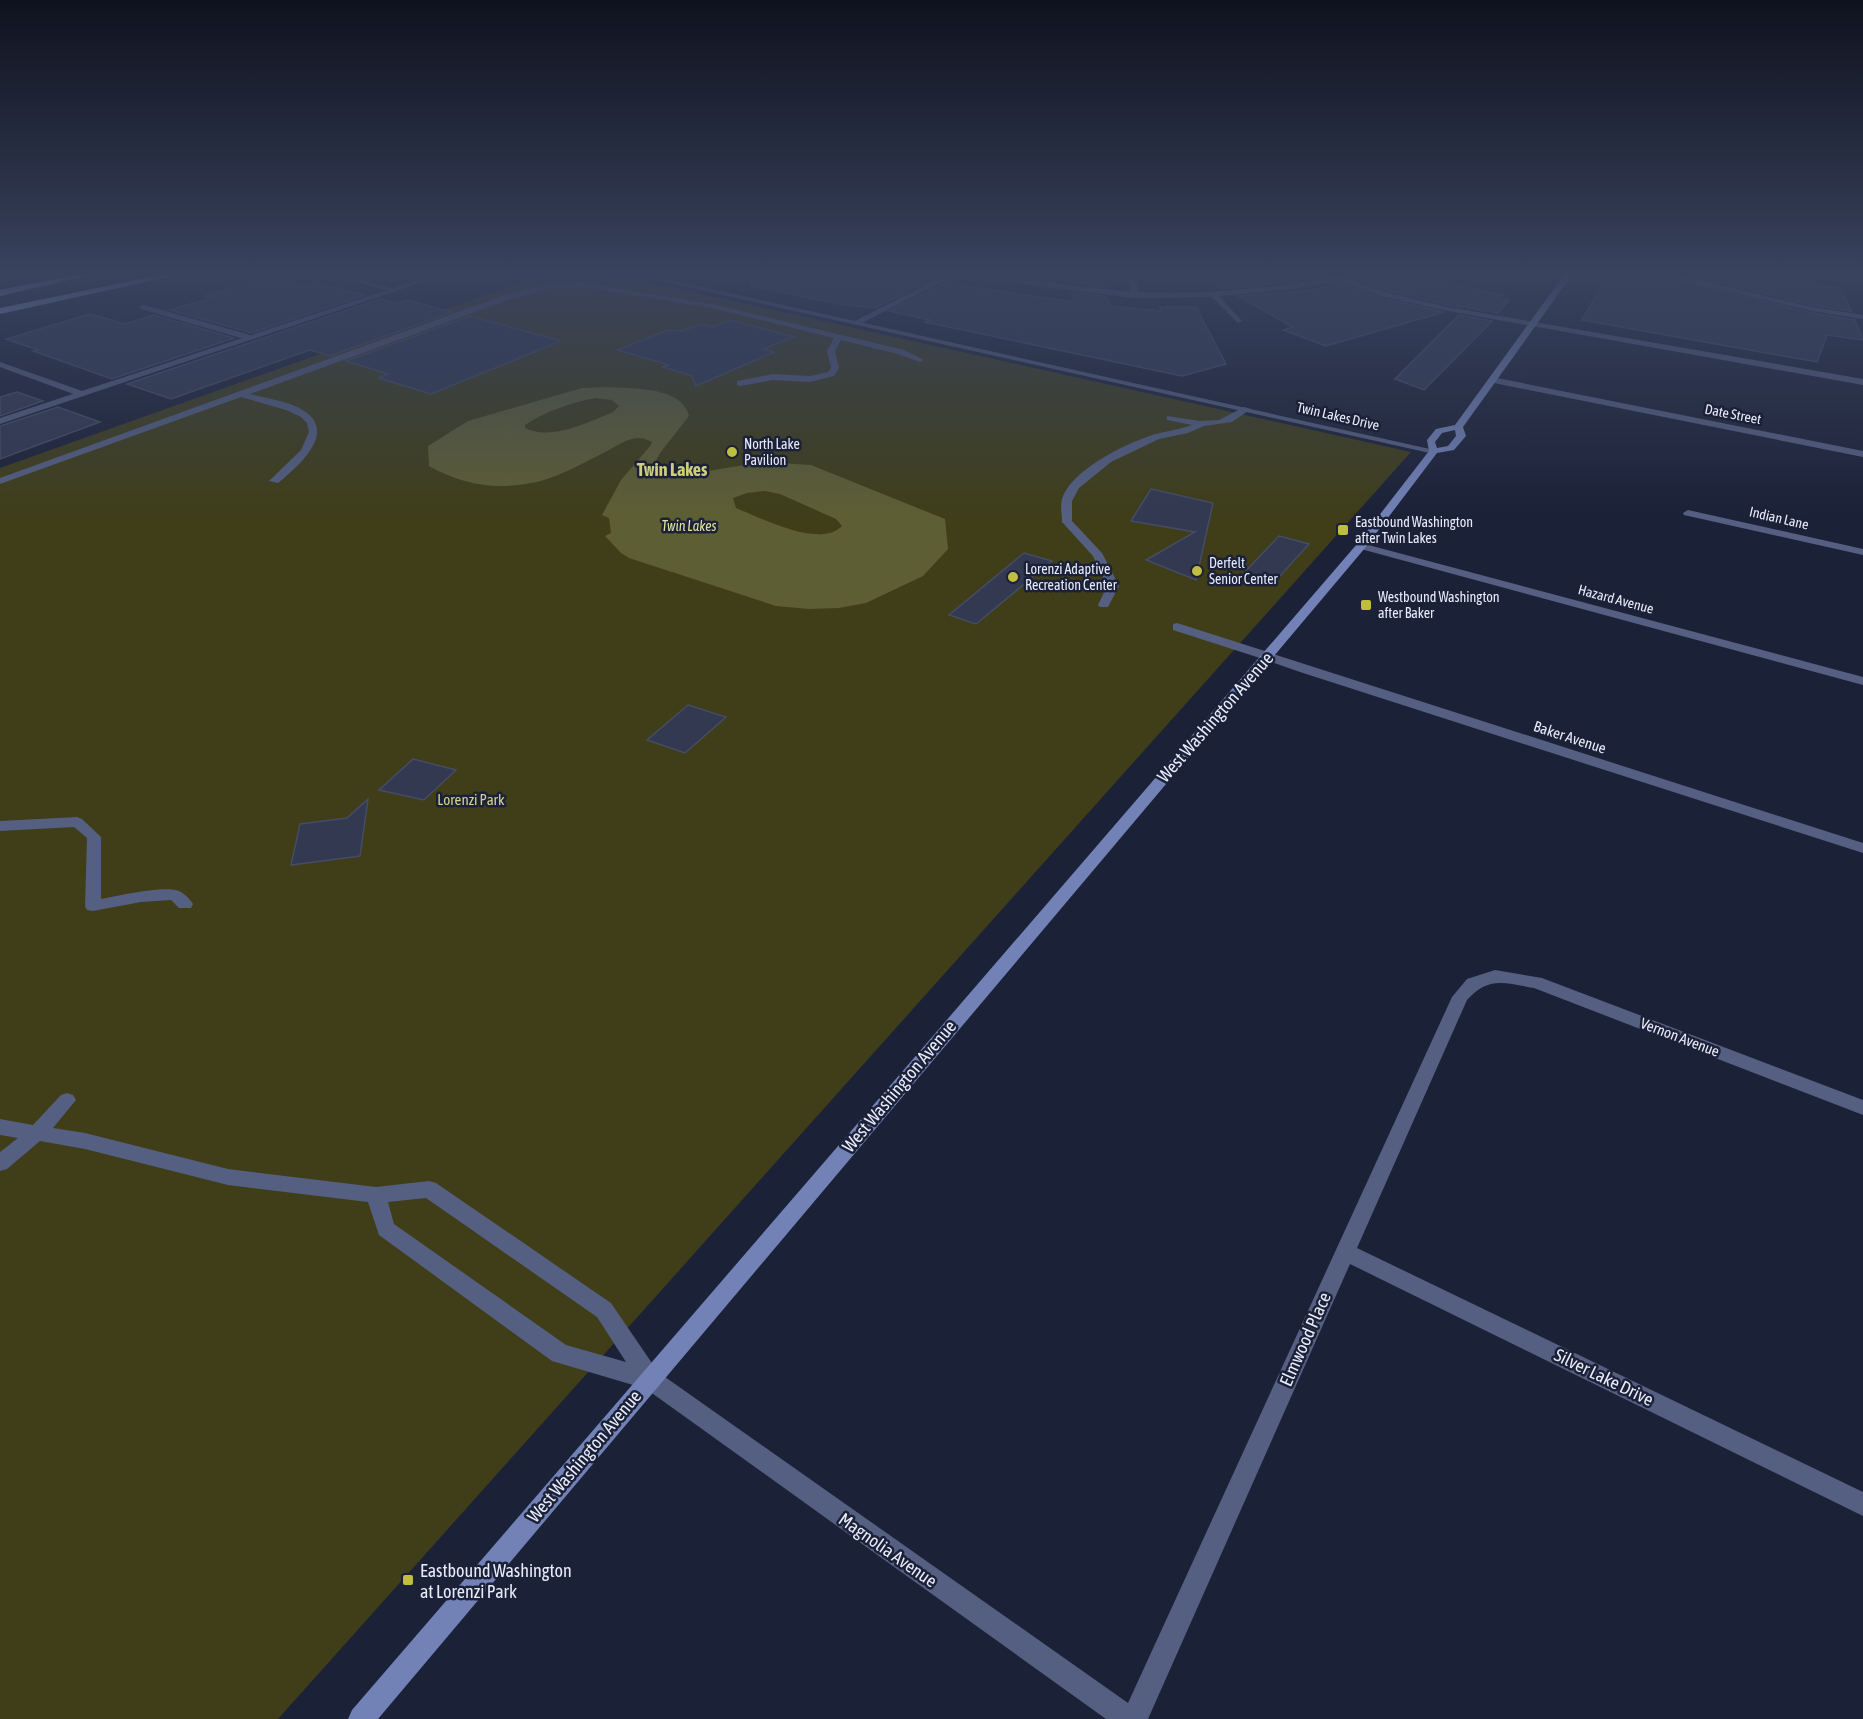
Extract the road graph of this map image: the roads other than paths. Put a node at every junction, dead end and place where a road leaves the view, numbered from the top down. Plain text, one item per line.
1 (199, 355) edge
2 (348, 355) edge
3 (832, 355) edge
4 (909, 355) edge
5 (1002, 355) edge
6 (1510, 355) edge
7 (1711, 355) edge
8 (920, 360) dead end
9 (0, 364) edge
10 (1492, 380) junction
11 (1863, 382) edge
12 (740, 383) dead end
13 (82, 394) junction
14 (242, 394) junction
15 (1247, 409) junction
16 (1170, 418) dead end
17 (0, 421) edge
18 (1201, 424) junction
19 (1458, 427) junction
20 (1434, 451) junction
21 (1863, 454) edge
22 (0, 481) edge
23 (274, 481) dead end
24 (1688, 513) dead end
25 (1361, 546) junction
26 (1863, 552) edge
27 (1104, 605) dead end
28 (1177, 627) dead end
29 (1267, 656) junction
30 (1863, 681) edge
31 (0, 826) edge
32 (1863, 848) edge
33 (185, 904) dead end
34 (1494, 976) joint
35 (67, 1100) dead end
36 (1863, 1108) edge
37 (0, 1127) edge
38 (37, 1133) junction
39 (0, 1163) edge
40 (375, 1194) junction
41 (1344, 1251) junction
42 (650, 1379) junction
43 (1863, 1504) edge
44 (361, 1719) edge
45 (1128, 1719) edge
46 (1134, 1719) edge

1 - 13 street
2 - 14 street
3 - 12 street
4 - 8 street
5 - 15 street, Twin Lakes Drive
6 - 10 main road, West Washington Avenue
7 - 11 street
9 - 13 street
10 - 19 main road, West Washington Avenue
10 - 21 street, Date Street
13 - 17 street
14 - 22 street
14 - 23 street
15 - 18 street
15 - 20 street, Twin Lakes Drive
16 - 18 street
18 - 27 street
19 - 20 main road, West Washington Avenue
19 - 20 main road, West Washington Avenue
20 - 25 main road, West Washington Avenue
24 - 26 street, Indian Lane
25 - 29 main road, West Washington Avenue
25 - 30 street, Hazard Avenue
28 - 29 street, Baker Avenue
29 - 32 street, Baker Avenue
29 - 42 main road, West Washington Avenue
31 - 33 street
34 - 36 street, Vernon Avenue
34 - 41 street, Elmwood Place
35 - 38 street
37 - 38 street
38 - 39 street
38 - 40 street
40 - 42 street
40 - 42 street
41 - 43 street, Silver Lake Drive
41 - 46 street, Elmwood Place
42 - 44 main road, West Washington Avenue
42 - 45 street, Magnolia Avenue

